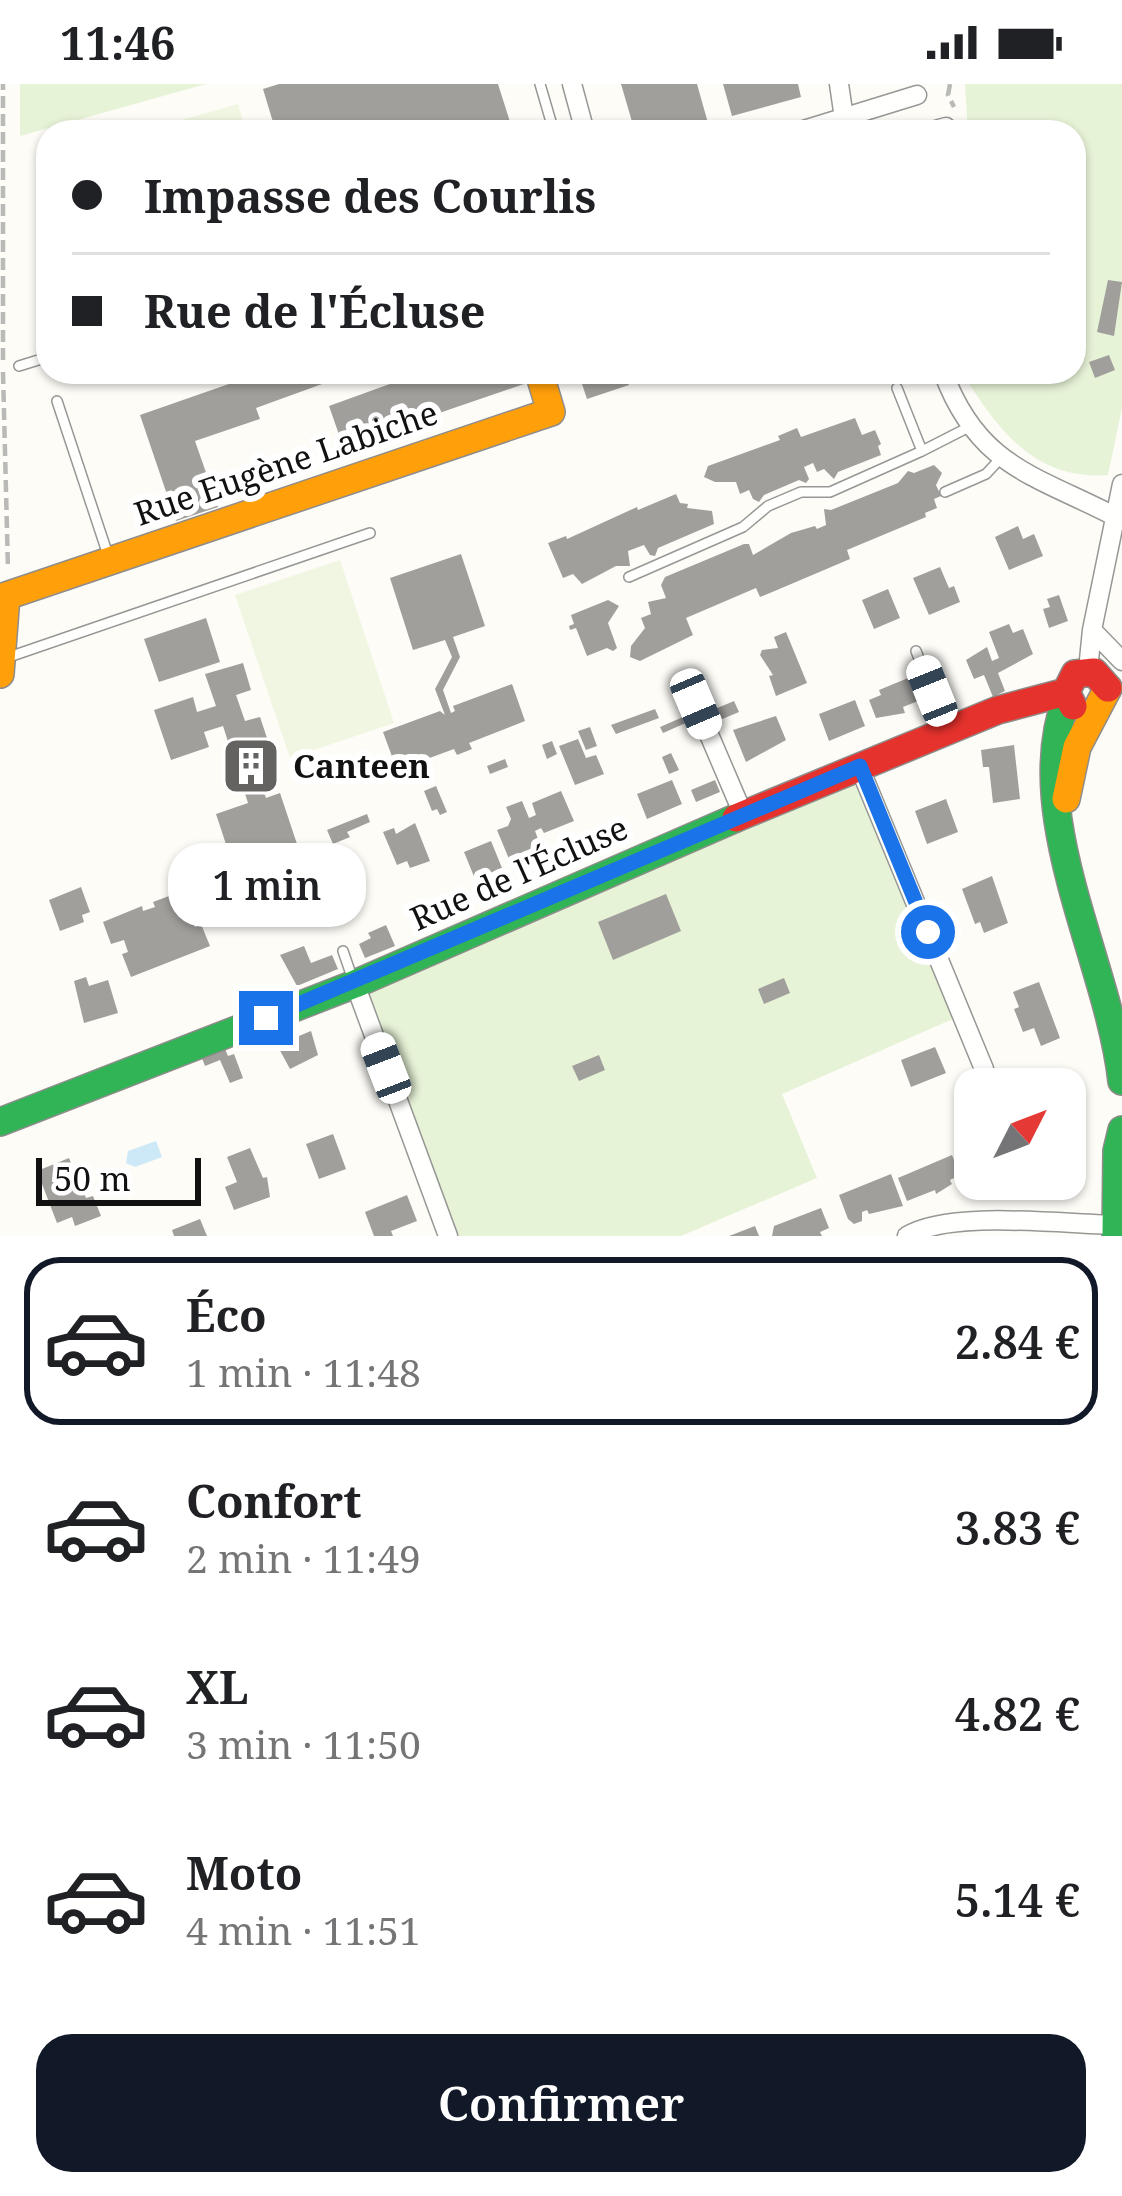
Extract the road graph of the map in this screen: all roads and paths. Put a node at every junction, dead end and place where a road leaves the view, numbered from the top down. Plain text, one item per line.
1 (3, 84) edge
2 (540, 84) edge
3 (572, 84) edge
4 (839, 84) edge
5 (916, 95) dead end
6 (844, 118) junction
7 (550, 120) edge
8 (582, 120) edge
9 (837, 120) edge
10 (36, 361) edge
11 (19, 366) dead end
12 (542, 384) edge
13 (947, 384) edge
14 (897, 388) dead end
15 (58, 401) dead end
16 (969, 427) junction
17 (922, 451) junction
18 (1000, 459) junction
19 (1122, 484) edge
20 (945, 492) dead end
21 (1116, 517) junction
22 (370, 533) dead end
23 (110, 560) junction
24 (629, 577) dead end
25 (6, 596) junction
26 (1092, 630) junction
27 (916, 651) dead end
28 (1, 659) edge
29 (1122, 661) edge
30 (0, 674) edge
31 (1103, 687) edge
32 (1067, 695) junction
33 (696, 704) dead end
34 (948, 730) junction
35 (860, 766) junction
36 (743, 814) junction
37 (1063, 827) junction
38 (343, 951) dead end
39 (355, 984) junction
40 (984, 1068) edge
41 (1122, 1081) edge
42 (0, 1122) edge
43 (1122, 1130) edge
44 (1118, 1229) edge
45 (448, 1236) edge
46 (907, 1236) edge

1 - 25 path
2 - 7 lane
3 - 8 street
4 - 6 street
5 - 6 street
6 - 9 street
10 - 11 lane
12 - 23 street, Rue Eugène Labiche
13 - 16 street
14 - 17 lane
15 - 23 lane
16 - 17 lane
16 - 18 street
17 - 24 lane
18 - 20 lane
18 - 21 street
19 - 21 street
21 - 26 street
22 - 28 lane
23 - 25 street, Rue Eugène Labiche
25 - 28 street
26 - 29 street
26 - 31 street
27 - 34 lane
28 - 30 street
31 - 32 street
31 - 37 street
32 - 34 street, Rue de l'Écluse
32 - 37 street
33 - 36 street
34 - 35 street, Rue de l'Écluse
35 - 36 street, Rue de l'Écluse
35 - 40 street
36 - 39 street, Rue de l'Écluse
37 - 41 street
38 - 39 lane
39 - 42 street, Rue de l'Écluse
39 - 45 street
43 - 44 street
44 - 46 street

